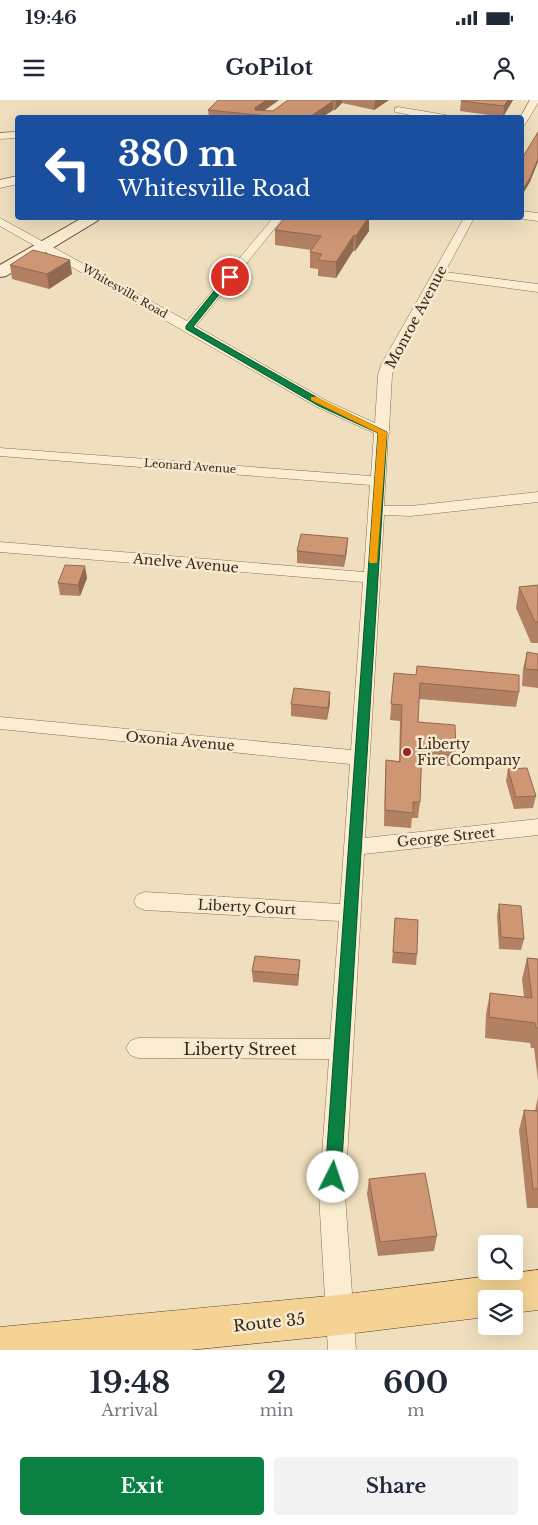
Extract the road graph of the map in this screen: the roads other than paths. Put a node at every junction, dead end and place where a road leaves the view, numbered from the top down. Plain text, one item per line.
1 (412, 100) edge
2 (535, 100) edge
3 (420, 115) edge
4 (524, 119) edge
5 (15, 135) edge
6 (0, 136) edge
7 (15, 181) edge
8 (0, 184) edge
9 (524, 215) edge
10 (538, 217) edge
11 (89, 220) edge
12 (276, 220) edge
13 (468, 220) edge
14 (0, 221) edge
15 (45, 245) junction
16 (0, 272) edge
17 (437, 276) junction
18 (538, 288) edge
19 (189, 327) junction
20 (383, 432) junction
21 (0, 452) edge
22 (379, 480) junction
23 (538, 497) edge
24 (377, 510) junction
25 (0, 547) edge
26 (372, 578) junction
27 (0, 723) edge
28 (361, 758) junction
29 (538, 828) edge
30 (354, 847) junction
31 (145, 901) dead end
32 (350, 913) junction
33 (138, 1048) dead end
34 (341, 1049) junction
35 (538, 1290) edge
36 (341, 1332) edge
37 (24, 1348) edge

1 - 3 street
2 - 4 street
5 - 6 street
7 - 8 street
9 - 10 street
11 - 15 main road
12 - 19 street
13 - 17 street, Monroe Avenue
14 - 15 street, Whitesville Road
15 - 16 main road
15 - 19 street, Whitesville Road
17 - 18 street
17 - 20 street, Monroe Avenue
19 - 20 street, Whitesville Road
20 - 22 street, Monroe Avenue
21 - 22 street, Leonard Avenue
22 - 24 street, Monroe Avenue
23 - 24 street
24 - 26 street, Monroe Avenue
25 - 26 street, Anelve Avenue
26 - 28 street, Monroe Avenue
27 - 28 street, Oxonia Avenue
28 - 30 street, Monroe Avenue
29 - 30 street, George Street
30 - 32 street, Monroe Avenue
31 - 32 street, Liberty Court
32 - 34 street, Monroe Avenue
33 - 34 street, Liberty Street
34 - 36 street, Monroe Avenue
35 - 36 main road, Route 35
36 - 37 main road, Route 35

